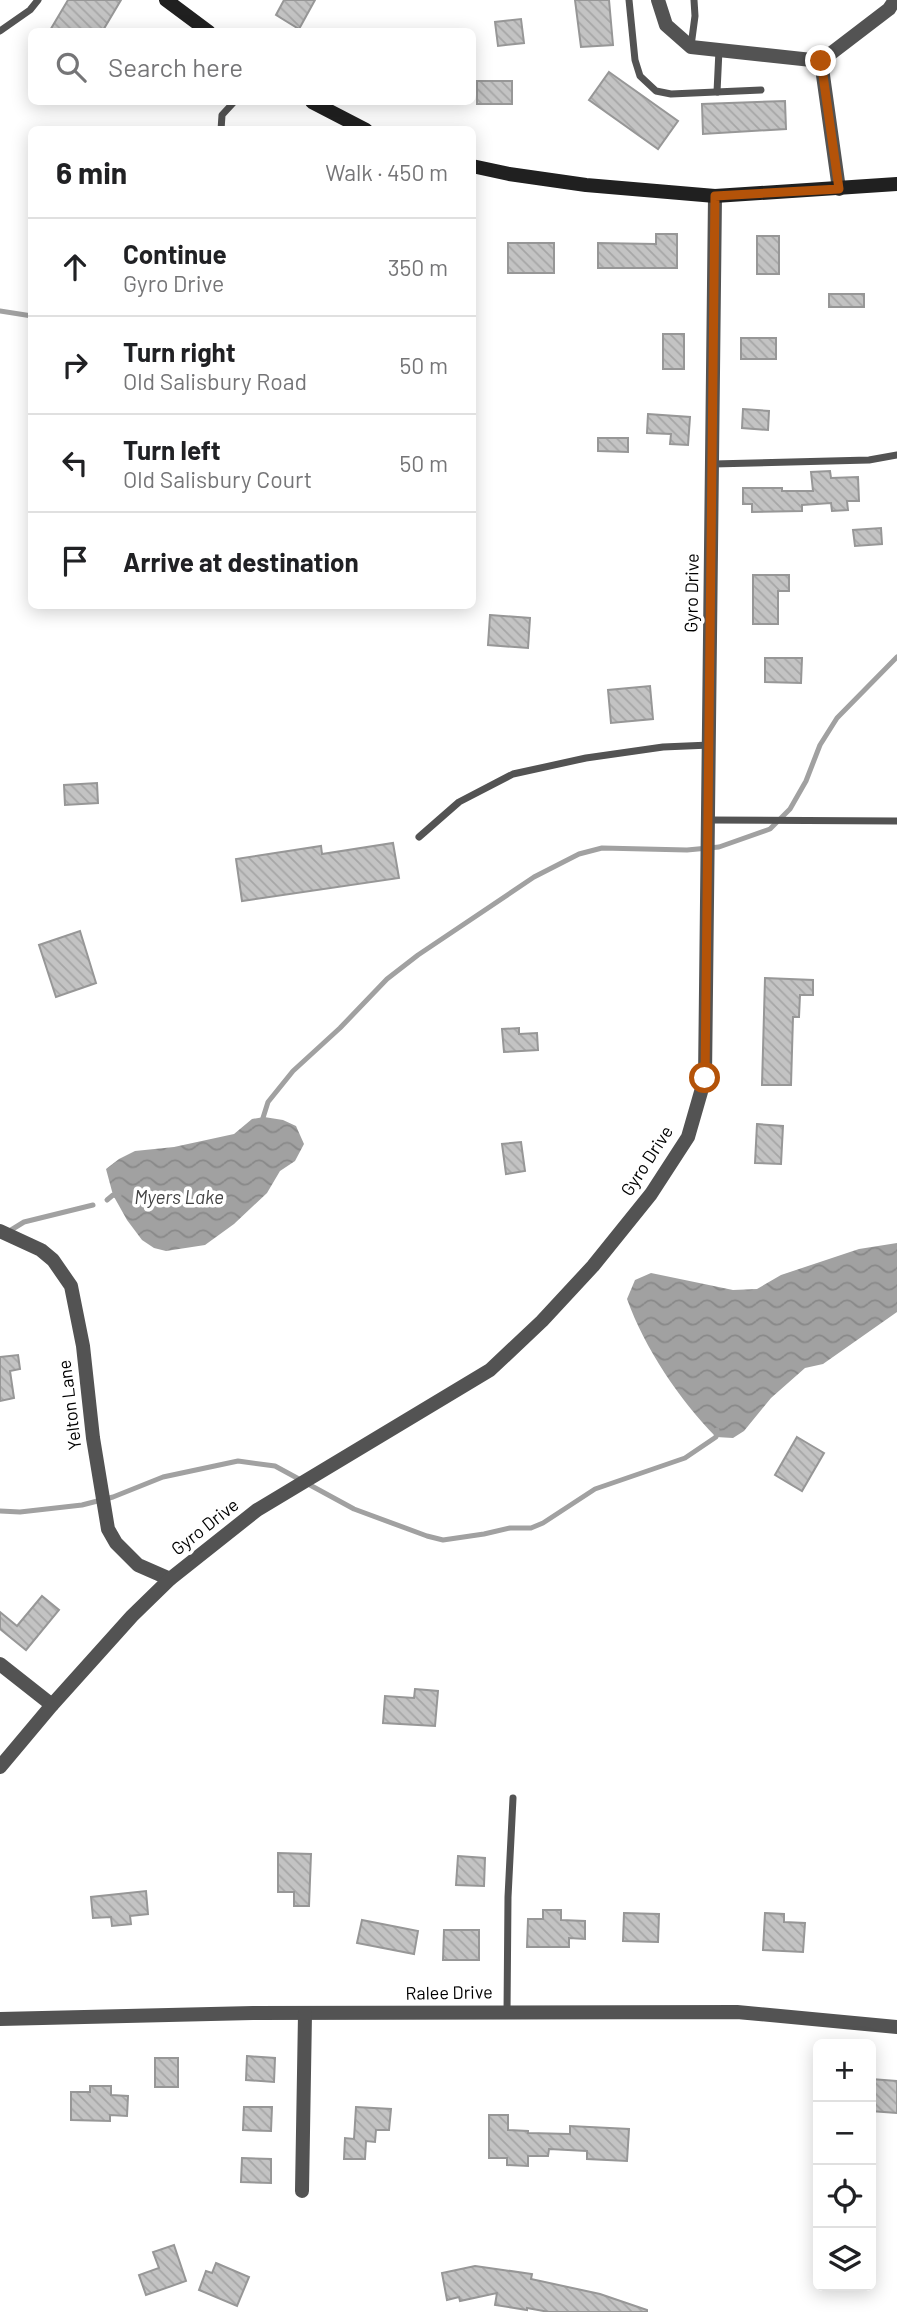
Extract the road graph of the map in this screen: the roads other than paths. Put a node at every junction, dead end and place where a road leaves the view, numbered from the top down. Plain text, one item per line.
1 (38, 0) edge
2 (166, 0) edge
3 (629, 0) edge
4 (658, 0) edge
5 (694, 0) edge
6 (895, 0) edge
7 (204, 28) edge
8 (0, 31) edge
9 (691, 47) junction
10 (719, 50) junction
11 (821, 61) junction
12 (761, 90) dead end
13 (717, 92) junction
14 (231, 105) edge
15 (318, 105) edge
16 (221, 126) edge
17 (358, 126) edge
18 (476, 167) edge
19 (897, 184) edge
20 (839, 189) junction
21 (715, 196) junction
22 (897, 455) edge
23 (713, 464) junction
24 (710, 745) junction
25 (709, 820) junction
26 (897, 821) edge
27 (419, 837) dead end
28 (0, 1231) edge
29 (170, 1579) junction
30 (0, 1664) edge
31 (52, 1704) junction
32 (0, 1767) edge
33 (513, 1798) dead end
34 (507, 2012) junction
35 (305, 2014) junction
36 (0, 2019) edge
37 (897, 2027) edge
38 (302, 2191) dead end

1 - 8 lane
2 - 7 main road
3 - 13 lane
4 - 9 street
5 - 9 lane
6 - 11 street
9 - 10 street
10 - 11 street
10 - 13 lane
11 - 20 street
12 - 13 lane
14 - 16 lane
15 - 17 main road
18 - 21 main road
19 - 20 main road
20 - 21 main road
21 - 23 street, Gyro Drive
22 - 23 lane
23 - 24 street, Gyro Drive
24 - 25 street, Gyro Drive
24 - 27 lane
25 - 26 lane
25 - 29 street, Gyro Drive
28 - 29 street, Yelton Lane
29 - 31 street, Gyro Drive
30 - 31 street
31 - 32 street, Gyro Drive
33 - 34 lane
34 - 35 street, Ralee Drive
34 - 37 street, Ralee Drive
35 - 36 street, Ralee Drive
35 - 38 street

